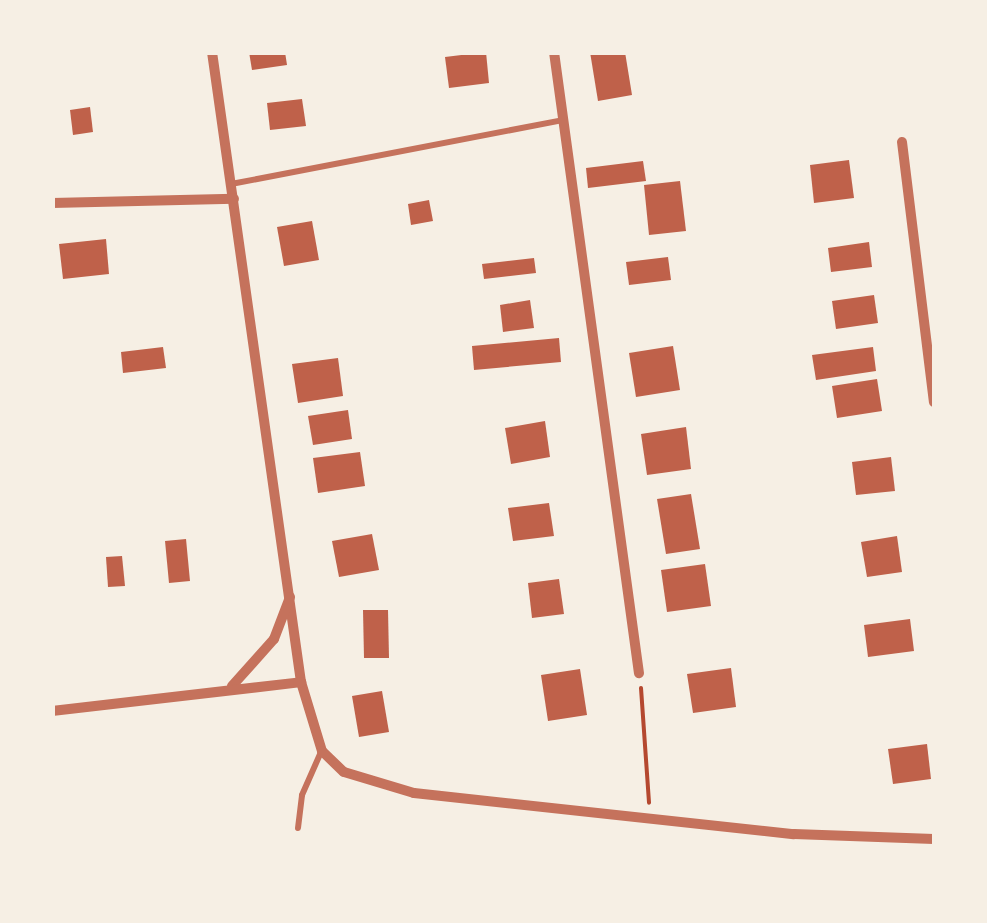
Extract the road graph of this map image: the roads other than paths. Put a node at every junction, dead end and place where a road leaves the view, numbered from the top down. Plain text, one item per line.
1 (212, 52) edge
2 (554, 52) edge
3 (564, 120) junction
4 (902, 142) dead end
5 (231, 184) junction
6 (234, 199) junction
7 (52, 203) edge
8 (934, 402) edge
9 (290, 596) junction
10 (640, 673) road end
11 (301, 682) junction
12 (231, 687) junction
13 (52, 711) edge
14 (322, 750) junction
15 (298, 828) dead end
16 (934, 839) edge

1 - 5 street
2 - 3 street
3 - 5 lane
3 - 10 street
4 - 8 street
5 - 6 street
6 - 7 street
6 - 9 street
9 - 11 street
9 - 12 street
11 - 12 street
11 - 14 street
12 - 13 street
14 - 15 lane
14 - 16 street

